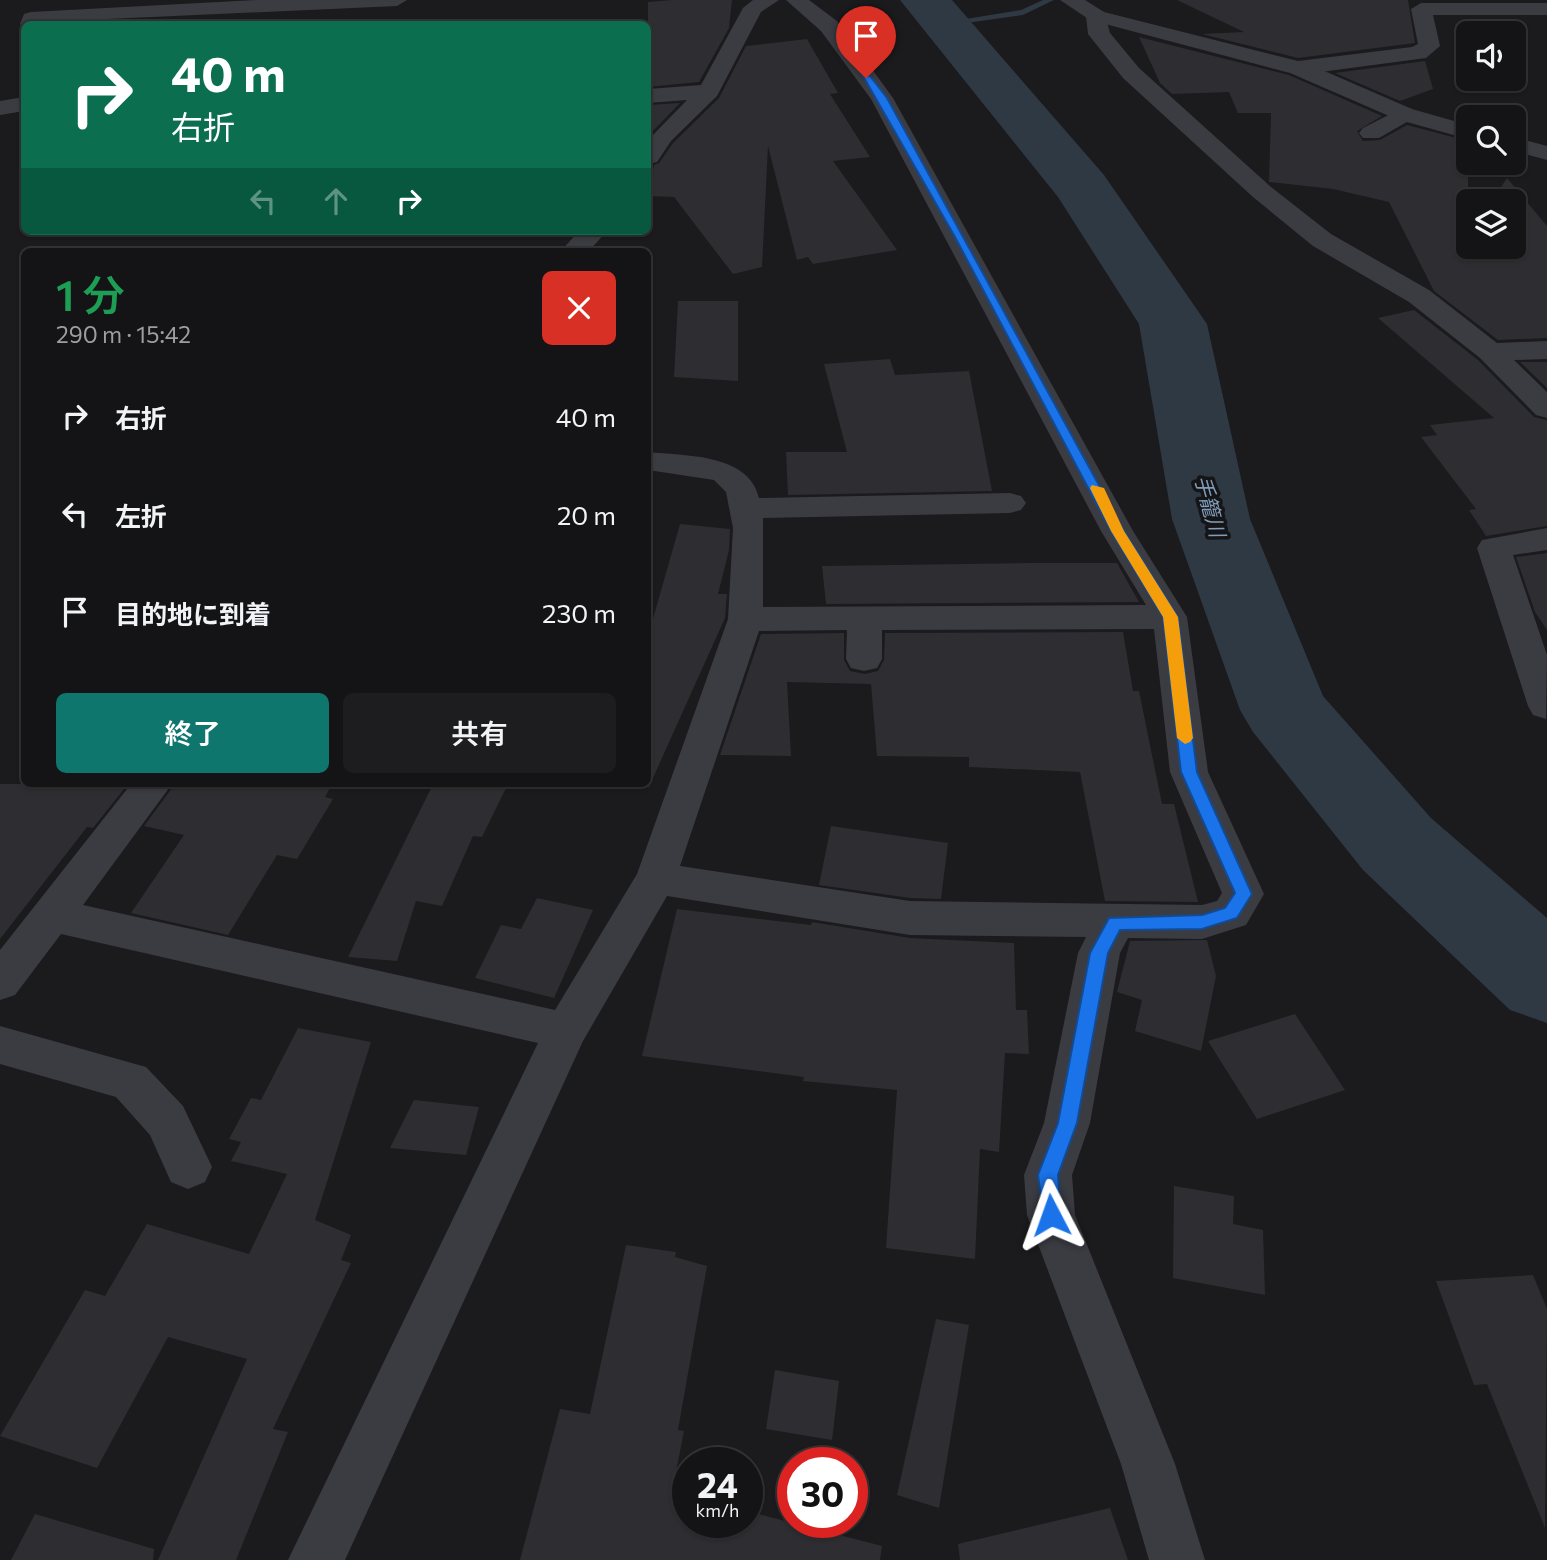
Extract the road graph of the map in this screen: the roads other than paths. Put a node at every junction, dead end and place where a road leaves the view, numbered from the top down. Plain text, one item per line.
1 (397, 0) edge
2 (769, 0) edge
3 (796, 0) edge
4 (1070, 0) edge
5 (1547, 9) edge
6 (1097, 16) junction
7 (30, 21) edge
8 (1298, 68) junction
9 (709, 91) junction
10 (651, 96) edge
11 (21, 103) edge
12 (0, 108) edge
13 (1404, 114) junction
14 (1456, 129) edge
15 (1371, 133) dead end
16 (1526, 147) edge
17 (651, 152) edge
18 (1547, 153) edge
19 (590, 235) edge
20 (577, 248) edge
21 (1547, 351) edge
22 (1490, 352) junction
23 (1547, 409) edge
24 (651, 461) edge
25 (1010, 503) dead end
26 (745, 508) junction
27 (1547, 539) edge
28 (1170, 617) junction
29 (865, 618) junction
30 (745, 620) junction
31 (864, 659) dead end
32 (1546, 706) edge
33 (151, 787) edge
34 (656, 878) junction
35 (52, 915) junction
36 (1115, 923) junction
37 (0, 982) edge
38 (566, 1031) junction
39 (0, 1045) edge
40 (188, 1167) dead end
41 (316, 1560) edge
42 (1177, 1560) edge

1 - 7 street
2 - 9 street
3 - 28 street
4 - 6 street
5 - 8 street
6 - 8 street
6 - 22 street
8 - 13 street
9 - 10 street
9 - 17 street
11 - 12 street
13 - 14 street
13 - 15 street
16 - 18 street
19 - 20 street
21 - 22 street
22 - 23 street
24 - 26 street
25 - 26 street
26 - 30 street
27 - 32 street
28 - 29 street
28 - 36 street
29 - 30 street
29 - 31 street
30 - 34 street
33 - 35 street
34 - 36 street
34 - 38 street
35 - 37 street
35 - 38 street
36 - 42 street
38 - 41 street
39 - 40 street

